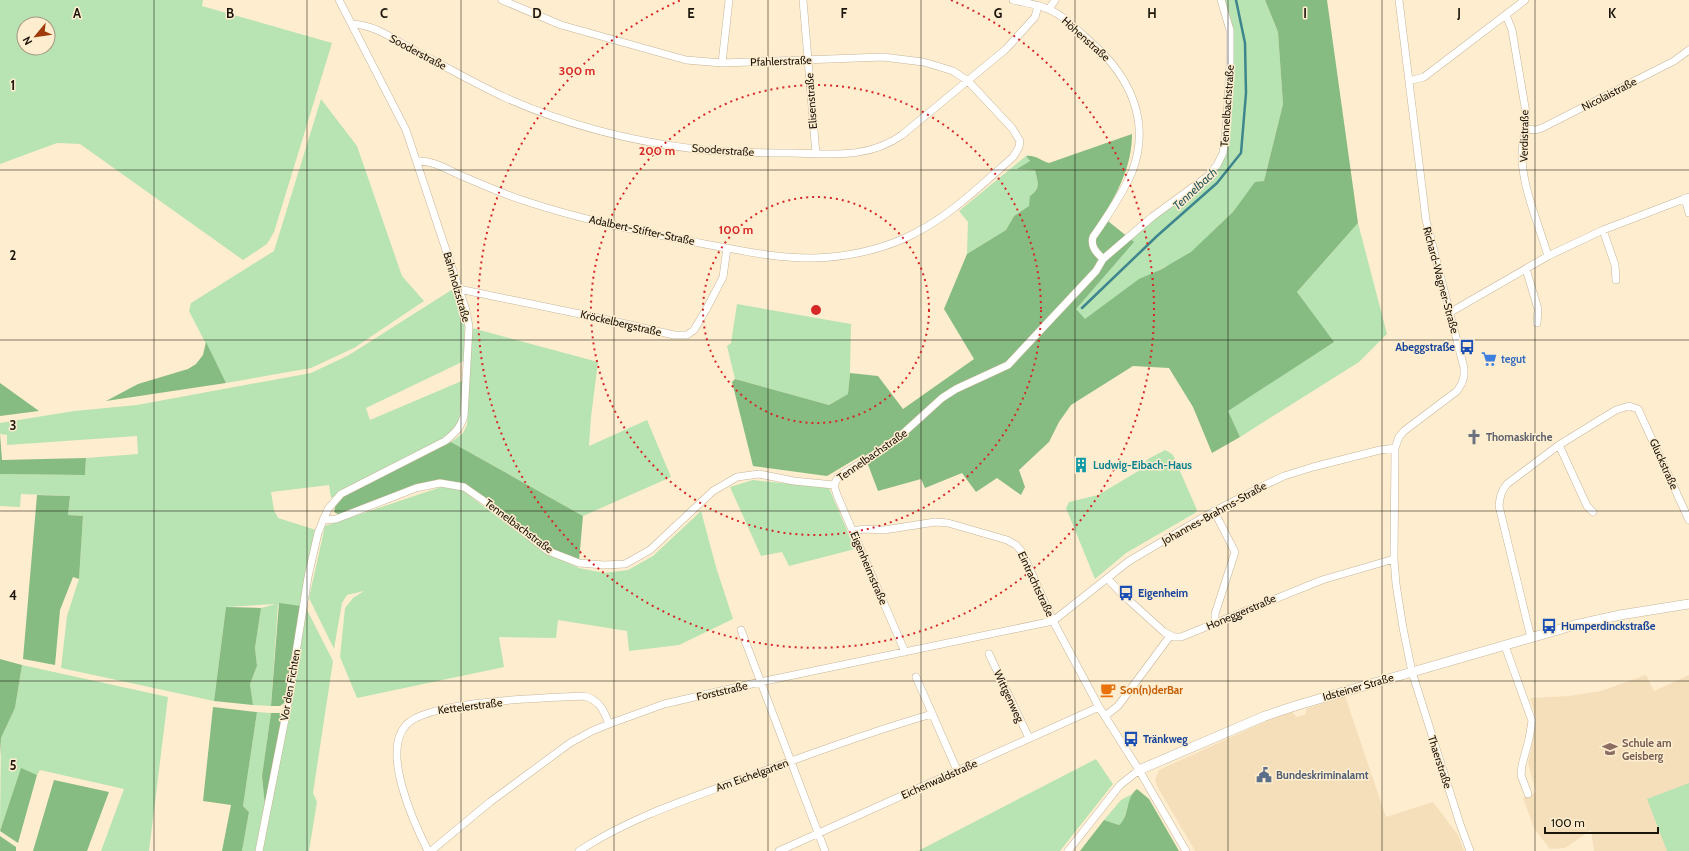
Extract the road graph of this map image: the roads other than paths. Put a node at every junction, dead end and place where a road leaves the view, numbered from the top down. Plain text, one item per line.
1 (339, 0) edge
2 (502, 0) edge
3 (729, 0) edge
4 (803, 0) edge
5 (1013, 0) edge
6 (1055, 0) edge
7 (1220, 0) edge
8 (1399, 0) edge
9 (1525, 0) edge
10 (1038, 6) junction
11 (1049, 9) junction
12 (1506, 15) junction
13 (352, 24) junction
14 (1689, 50) edge
15 (808, 60) junction
16 (722, 63) junction
17 (968, 81) junction
18 (1409, 81) junction
19 (1525, 130) junction
20 (816, 154) junction
21 (1013, 156) joint
22 (417, 161) junction
23 (1687, 197) edge
24 (1689, 213) edge
25 (1603, 230) junction
26 (727, 248) junction
27 (1548, 256) junction
28 (1103, 259) junction
29 (1526, 269) junction
30 (1616, 280) dead end
31 (459, 289) junction
32 (1449, 313) junction
33 (1537, 323) dead end
34 (1559, 445) junction
35 (1395, 448) junction
36 (834, 485) junction
37 (1214, 511) junction
38 (1593, 512) dead end
39 (323, 520) junction
40 (1689, 520) edge
41 (853, 531) junction
42 (1394, 559) junction
43 (1107, 578) junction
44 (1689, 604) edge
45 (1053, 620) junction
46 (1215, 623) junction
47 (741, 630) dead end
48 (1170, 636) junction
49 (1531, 638) junction
50 (1505, 646) junction
51 (905, 652) junction
52 (989, 654) dead end
53 (1412, 672) junction
54 (916, 677) dead end
55 (760, 682) junction
56 (1099, 707) junction
57 (932, 714) junction
58 (1105, 716) junction
59 (609, 724) junction
60 (1029, 738) junction
61 (790, 761) junction
62 (957, 770) junction
63 (1139, 770) junction
64 (1528, 794) dead end
65 (817, 834) junction
66 (259, 851) edge
67 (430, 851) edge
68 (579, 851) edge
69 (779, 851) edge
70 (825, 851) edge
71 (1068, 851) edge
72 (1186, 851) edge
73 (1470, 851) edge

1 - 13 street, Bahnholzstraße
2 - 16 street, Pfahlerstraße
3 - 16 street
4 - 15 street, Elisenstraße
5 - 10 street, Höhenstraße
6 - 11 street
7 - 28 street, Tennelbachstraße
8 - 18 street, Richard-Wagner-Straße
9 - 12 street
10 - 11 street, Höhenstraße
10 - 17 street, Sooderstraße
11 - 28 street, Höhenstraße
12 - 18 street
12 - 19 street, Verdistraße
13 - 20 street, Sooderstraße
13 - 22 street, Bahnholzstraße
14 - 19 street, Nicolaistraße
15 - 16 street, Pfahlerstraße
15 - 17 street, Pfahlerstraße
15 - 20 street, Elisenstraße
17 - 20 street, Sooderstraße
17 - 21 street, Pfahlerstraße
18 - 32 street, Richard-Wagner-Straße
19 - 27 street, Verdistraße
21 - 26 street, Adalbert-Stifter-Straße
22 - 26 street, Adalbert-Stifter-Straße
22 - 31 street, Bahnholzstraße
23 - 24 street
23 - 25 street
25 - 27 street
25 - 30 street
26 - 31 street, Kröckelbergstraße
27 - 29 street
28 - 36 street, Tennelbachstraße
29 - 32 street
29 - 33 street
31 - 39 street, Bahnholzstraße
32 - 35 street, Richard-Wagner-Straße
34 - 38 street
34 - 40 street, Gluckstraße
34 - 49 street
35 - 37 street, Johannes-Brahms-Straße
35 - 42 street, Richard-Wagner-Straße
36 - 39 street, Tennelbachstraße
36 - 41 street, Eigenheimstraße
37 - 43 street, Johannes-Brahms-Straße
37 - 46 street
39 - 66 street, Vor den Fichten
41 - 45 street, Eintrachtstraße
41 - 51 street, Eigenheimstraße
42 - 46 street, Honeggerstraße
42 - 53 street, Richard-Wagner-Straße
43 - 45 street, Johannes-Brahms-Straße
43 - 48 street
44 - 49 street, Idsteiner Straße
45 - 51 street, Forststraße
45 - 56 street, Eintrachtstraße
46 - 48 street, Honeggerstraße
47 - 55 street
48 - 58 street
49 - 50 street, Idsteiner Straße
50 - 53 street, Idsteiner Straße
50 - 64 street
51 - 55 street, Forststraße
52 - 60 street, Wittgenweg
53 - 63 street, Idsteiner Straße
53 - 73 street, Thaerstraße
54 - 57 street
55 - 59 street, Forststraße
55 - 61 street
56 - 58 street, Eintrachtstraße
56 - 60 street, Eichenwaldstraße
57 - 61 street, Am Eichelgarten
57 - 62 street
58 - 63 street, Eintrachtstraße
59 - 67 street, Forststraße
59 - 67 street, Kettelerstraße
60 - 62 street, Eichenwaldstraße
61 - 65 street
61 - 68 street, Am Eichelgarten
62 - 65 street, Eichenwaldstraße
63 - 71 street, Idsteiner Straße
63 - 72 street
65 - 69 street, Eichenwaldstraße
65 - 70 street

